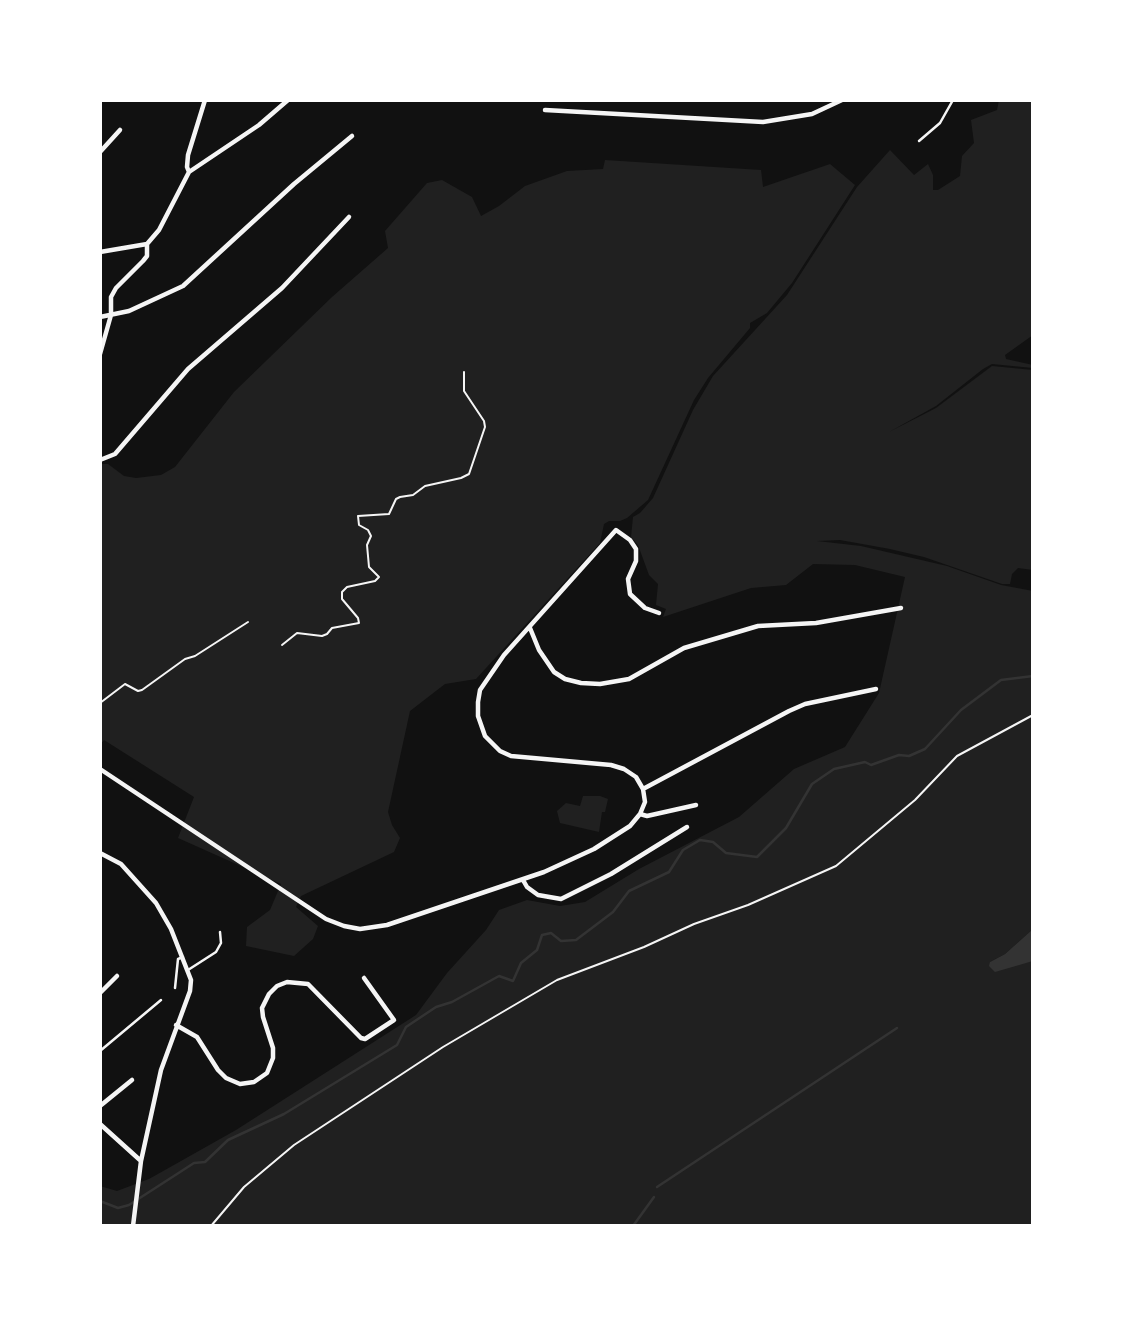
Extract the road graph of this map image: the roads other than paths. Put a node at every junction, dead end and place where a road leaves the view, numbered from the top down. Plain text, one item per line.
1 (205, 100) edge
2 (288, 100) edge
3 (842, 100) edge
4 (953, 100) edge
5 (545, 110) dead end
6 (120, 131) dead end
7 (352, 136) dead end
8 (919, 141) dead end
9 (100, 152) edge
10 (189, 172) junction
11 (349, 217) dead end
12 (147, 244) junction
13 (100, 252) edge
14 (111, 315) junction
15 (100, 317) edge
16 (114, 324) dead end
17 (100, 354) edge
18 (100, 460) edge
19 (901, 608) dead end
20 (659, 613) dead end
21 (530, 628) junction
22 (876, 689) dead end
23 (100, 769) edge
24 (643, 789) junction
25 (696, 805) dead end
26 (640, 814) junction
27 (687, 827) dead end
28 (100, 853) edge
29 (523, 880) junction
30 (220, 932) dead end
31 (183, 957) junction
32 (188, 970) junction
33 (117, 976) dead end
34 (363, 978) dead end
35 (175, 988) dead end
36 (100, 993) edge
37 (161, 1000) dead end
38 (176, 1025) junction
39 (100, 1051) edge
40 (132, 1080) dead end
41 (100, 1106) edge
42 (100, 1124) edge
43 (141, 1161) junction
44 (133, 1226) edge

1 - 10 street
2 - 10 street
3 - 5 street
4 - 8 lane
6 - 9 street
7 - 14 street
10 - 12 street
11 - 18 street
12 - 13 street
12 - 14 street
14 - 15 street
14 - 16 lane
14 - 17 street
19 - 21 street
20 - 21 street
21 - 24 street
22 - 24 street
23 - 29 street
24 - 26 street
25 - 26 street
26 - 29 street
27 - 29 street
28 - 31 street
30 - 32 lane
31 - 32 street
31 - 35 lane
32 - 38 street
33 - 36 street
34 - 38 street
37 - 39 lane
38 - 43 street
40 - 41 street
42 - 43 street
43 - 44 street

